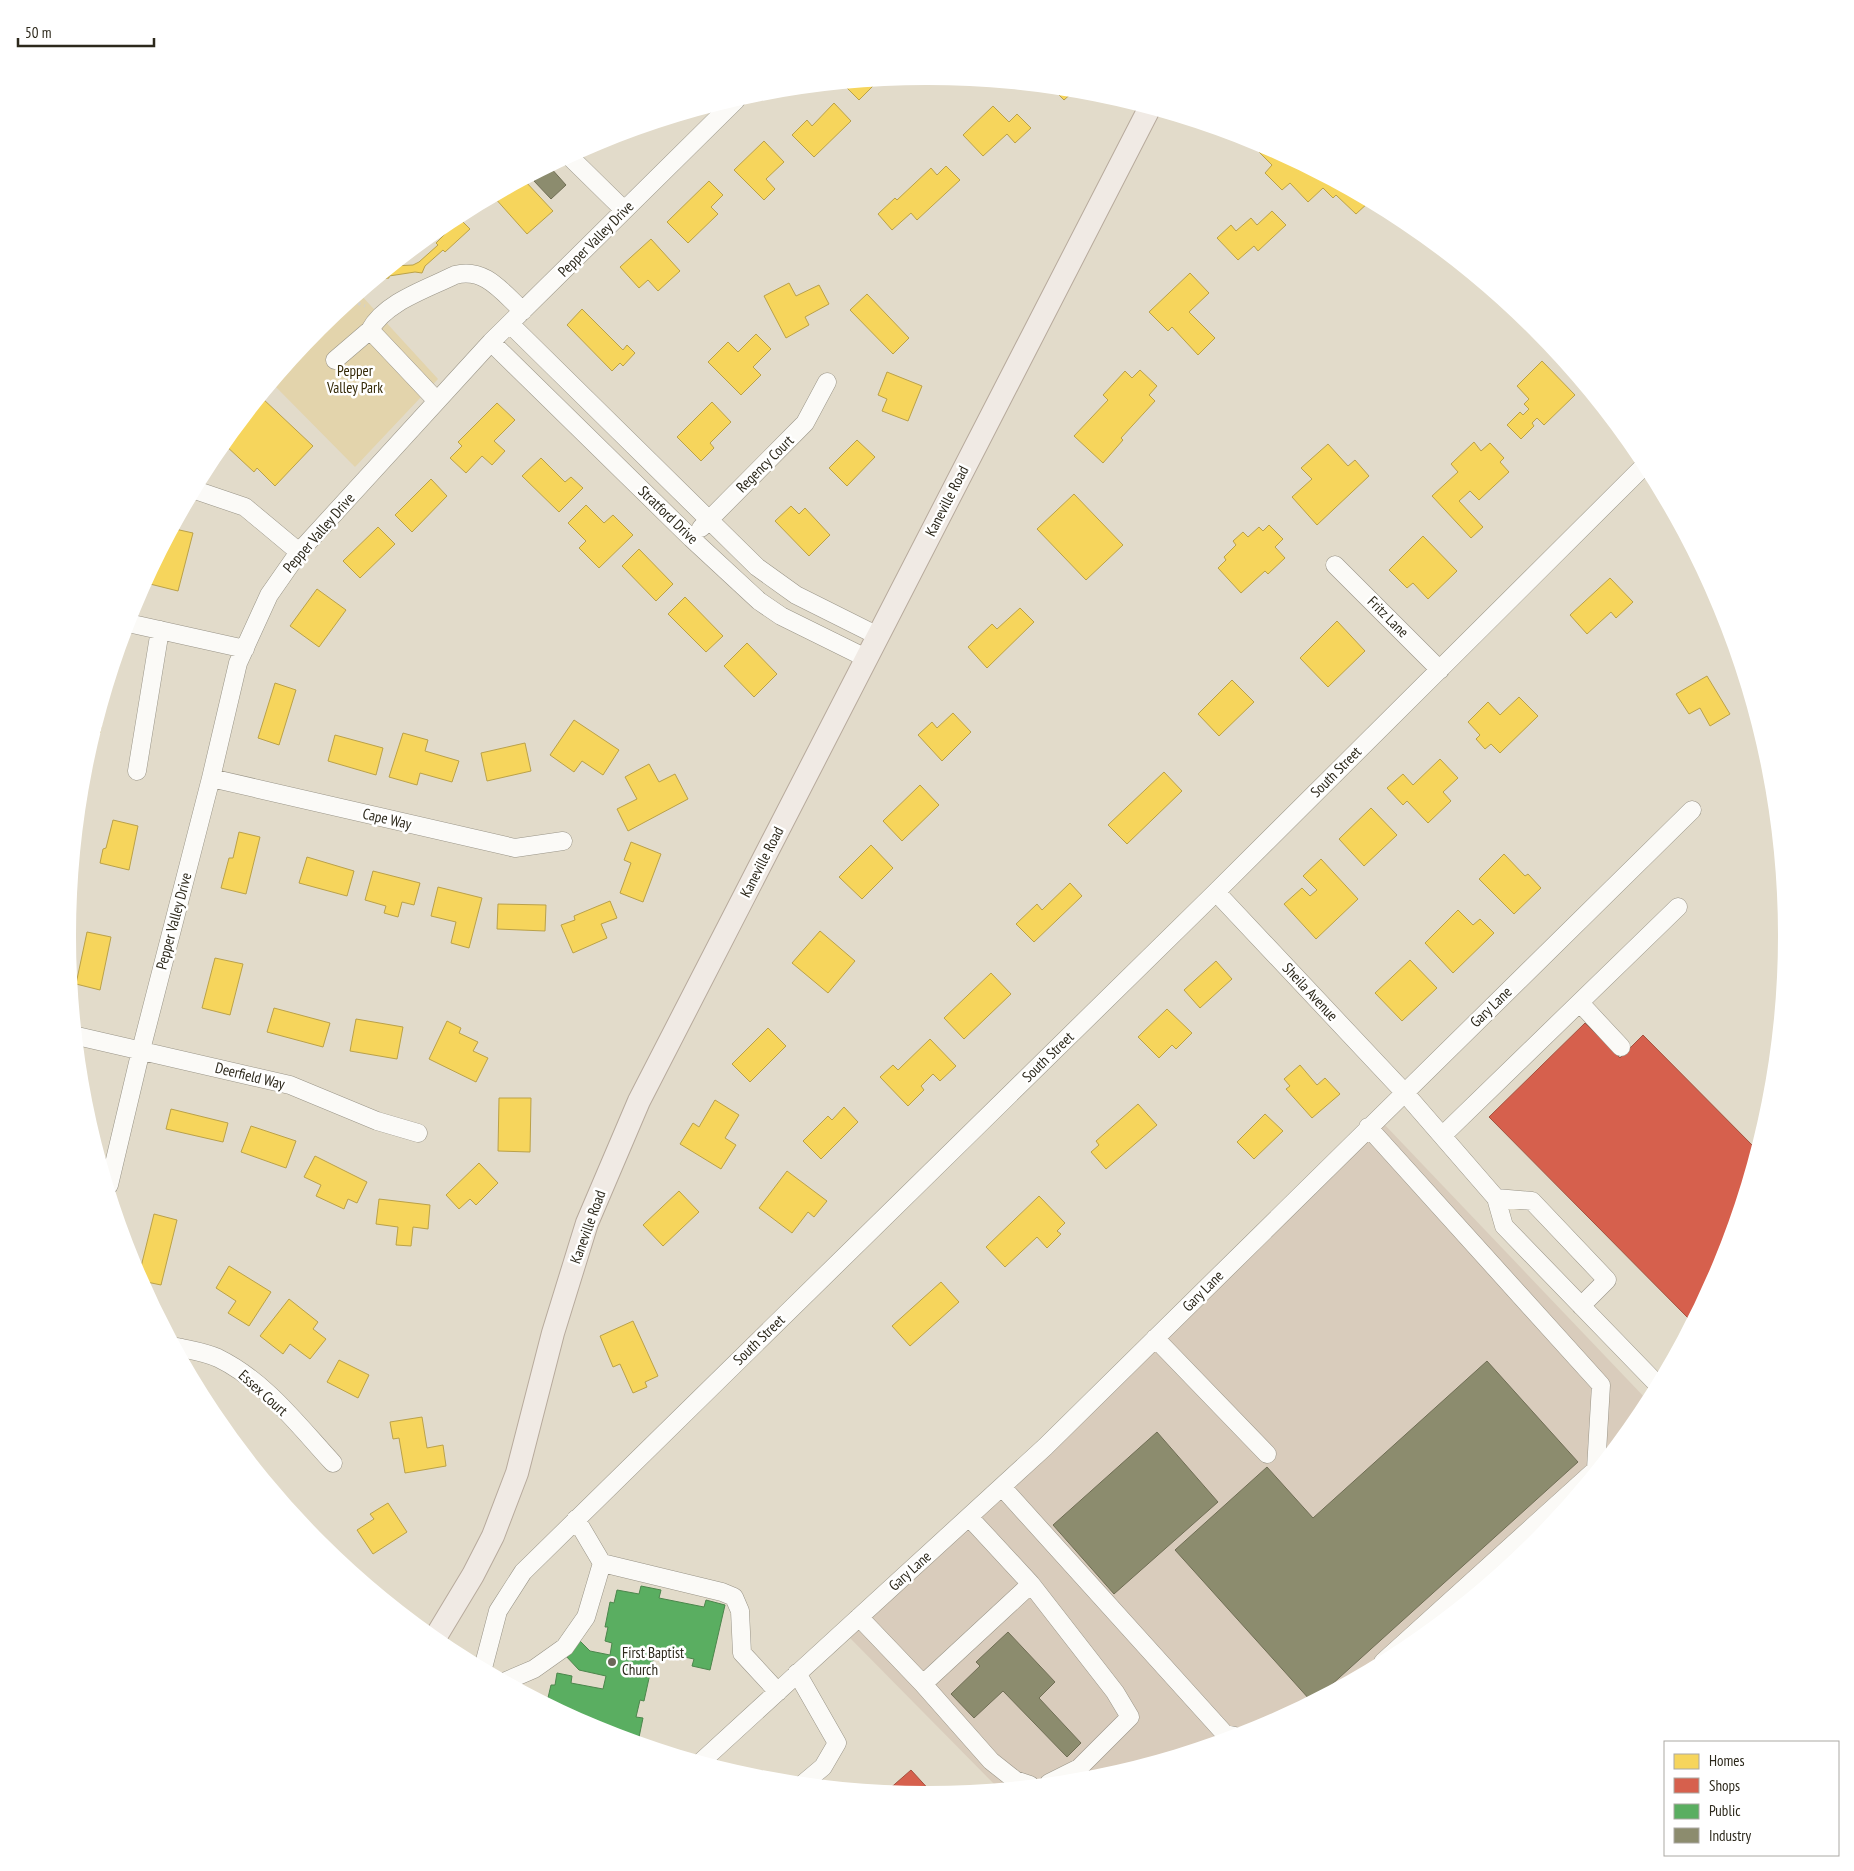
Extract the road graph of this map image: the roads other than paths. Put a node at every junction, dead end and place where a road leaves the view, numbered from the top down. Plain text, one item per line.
1 (727, 109) edge
2 (1146, 114) edge
3 (575, 161) edge
4 (624, 210) junction
5 (523, 311) junction
6 (510, 324) junction
7 (370, 330) junction
8 (491, 342) junction
9 (335, 360) dead end
10 (827, 382) dead end
11 (437, 401) junction
12 (1639, 472) edge
13 (201, 492) edge
14 (709, 520) junction
15 (691, 538) junction
16 (298, 552) junction
17 (1335, 565) dead end
18 (135, 625) edge
19 (160, 630) junction
20 (878, 636) junction
21 (245, 649) junction
22 (866, 658) junction
23 (1440, 670) junction
24 (137, 771) dead end
25 (211, 778) junction
26 (1692, 810) dead end
27 (563, 841) dead end
28 (1216, 892) junction
29 (1678, 908) dead end
30 (1580, 1003) junction
31 (83, 1037) edge
32 (1622, 1048) dead end
33 (141, 1050) junction
34 (1404, 1092) junction
35 (1368, 1128) junction
36 (418, 1132) dead end
37 (1442, 1136) junction
38 (111, 1176) edge
39 (1496, 1198) junction
40 (1581, 1306) junction
41 (1156, 1338) junction
42 (183, 1349) edge
43 (1652, 1379) edge
44 (1267, 1454) dead end
45 (1596, 1460) edge
46 (333, 1463) dead end
47 (1002, 1487) junction
48 (1568, 1495) edge
49 (969, 1517) junction
50 (576, 1519) junction
51 (602, 1563) junction
52 (1031, 1584) junction
53 (859, 1617) junction
54 (1421, 1627) edge
55 (439, 1632) edge
56 (484, 1661) edge
57 (798, 1673) junction
58 (513, 1678) edge
59 (923, 1684) junction
60 (778, 1692) junction
61 (1223, 1732) edge
62 (707, 1757) edge
63 (1065, 1775) edge
64 (810, 1778) edge
65 (1018, 1781) edge

1 - 4 street, Pepper Valley Drive
2 - 20 main road, Kaneville Road
3 - 4 street
4 - 5 street, Pepper Valley Drive
5 - 6 street, Pepper Valley Drive
5 - 7 street
6 - 8 street, Pepper Valley Drive
6 - 14 street, Stratford Drive
7 - 9 street
7 - 11 street
8 - 11 street, Pepper Valley Drive
8 - 15 street, Stratford Drive
10 - 14 street, Regency Court
11 - 16 street, Pepper Valley Drive
12 - 23 street, South Street
13 - 16 street
14 - 15 street, Regency Court
14 - 20 street, Stratford Drive
15 - 22 street, Stratford Drive
16 - 21 street, Pepper Valley Drive
17 - 23 street, Fritz Lane
18 - 19 street
19 - 21 street
19 - 24 street
20 - 22 main road, Kaneville Road
21 - 25 street, Pepper Valley Drive
22 - 55 main road, Kaneville Road
23 - 28 street, South Street
25 - 27 street, Cape Way
25 - 33 street, Pepper Valley Drive
26 - 34 street, Gary Lane
28 - 34 street, Sheila Avenue
28 - 50 street, South Street
29 - 30 street
30 - 32 street
30 - 37 street
31 - 33 street, Deerfield Way
33 - 36 street, Deerfield Way
33 - 38 street, Pepper Valley Drive
34 - 35 street, Gary Lane
34 - 37 street, Sheila Avenue
35 - 41 street, Gary Lane
35 - 45 street
37 - 39 street, Sheila Avenue
39 - 40 street
39 - 40 street
40 - 43 street
41 - 44 street
41 - 47 street, Gary Lane
42 - 46 street, Essex Court
47 - 49 street, Gary Lane
47 - 61 street
48 - 54 street
49 - 52 street
49 - 53 street, Gary Lane
50 - 51 street
50 - 56 street, South Street
51 - 58 street
51 - 60 street
52 - 59 street
52 - 63 street
53 - 57 street, Gary Lane
53 - 59 street
57 - 60 street, Gary Lane
57 - 64 street
59 - 65 street
60 - 62 street, Gary Lane

